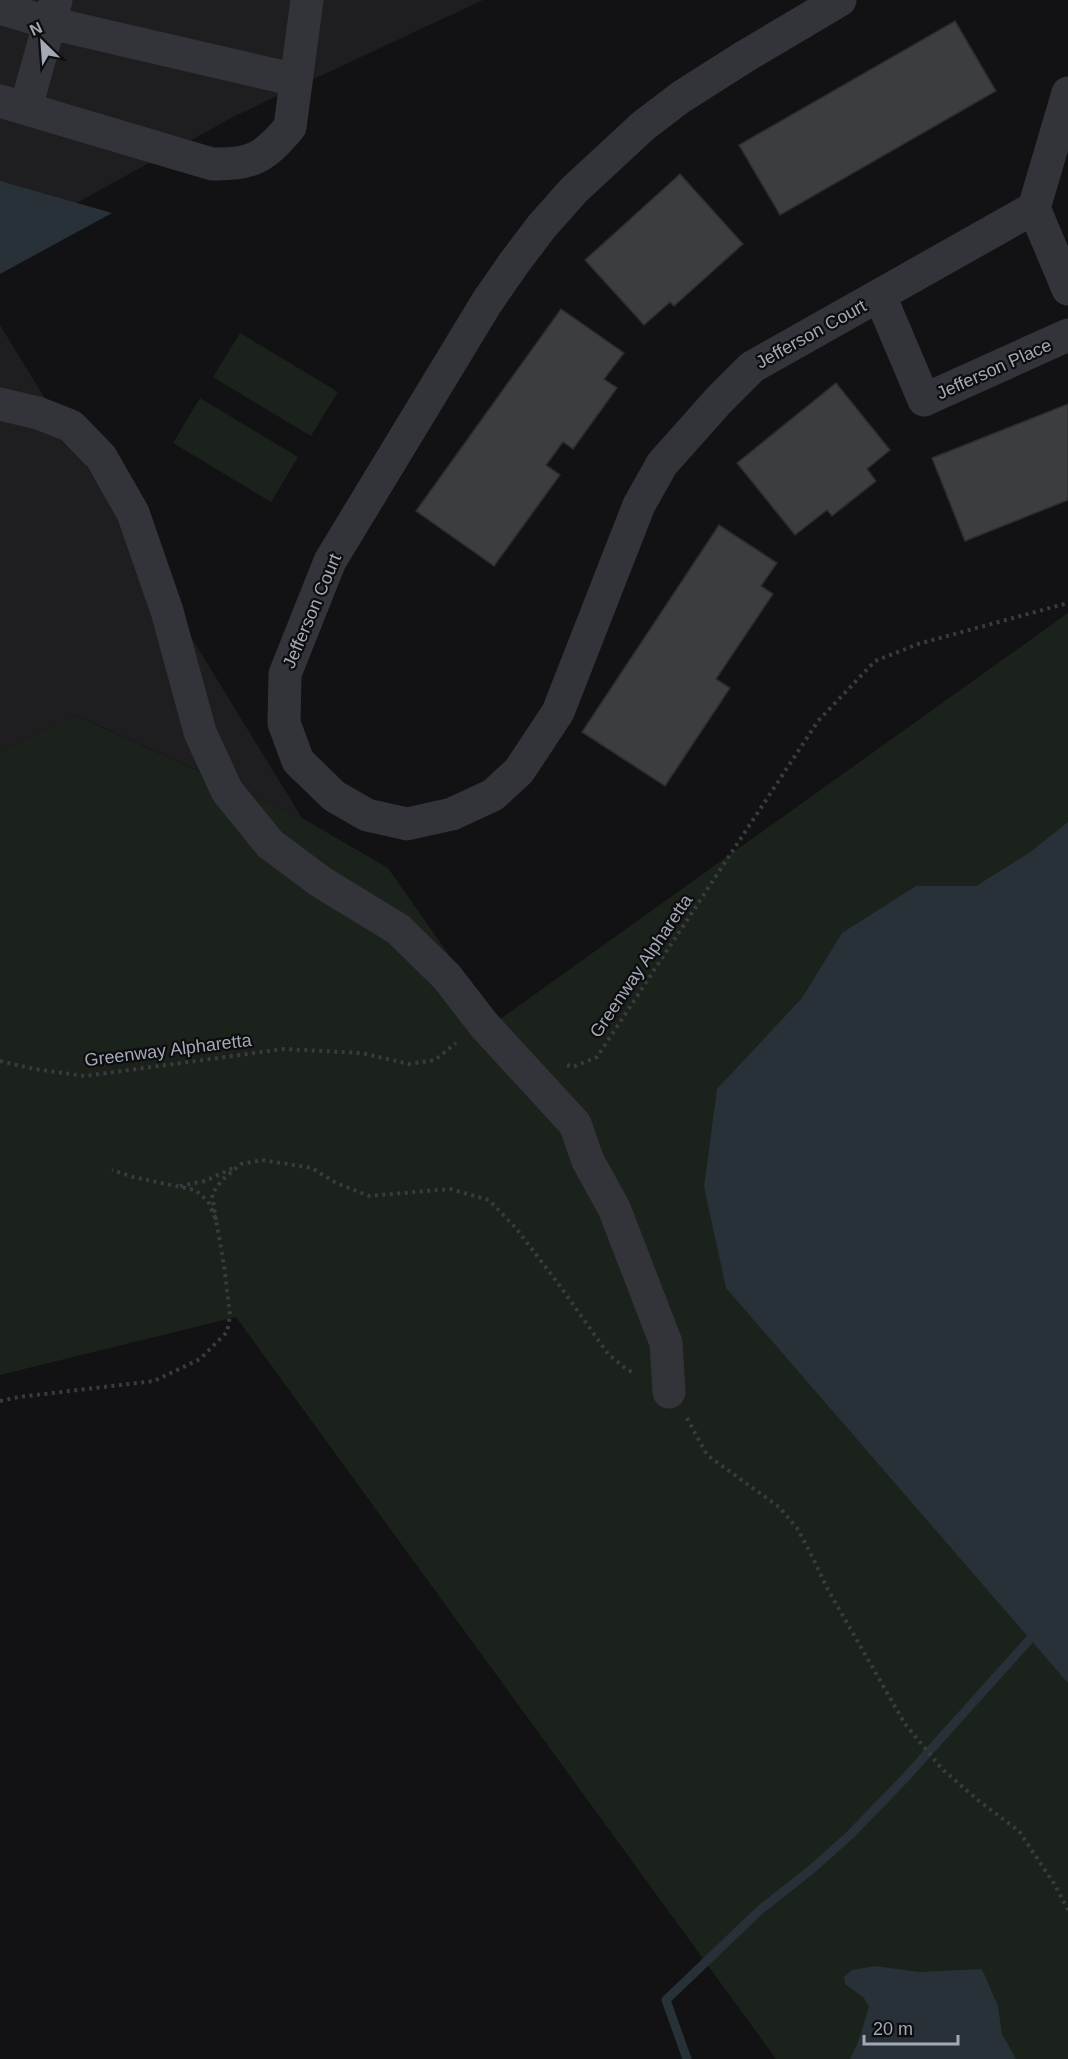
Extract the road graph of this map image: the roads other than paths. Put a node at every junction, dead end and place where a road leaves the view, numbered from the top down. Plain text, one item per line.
1 (307, 0) edge
2 (840, 0) edge
3 (0, 8) edge
4 (53, 11) edge
5 (297, 80) junction
6 (1068, 93) edge
7 (13, 104) edge
8 (1034, 208) junction
9 (1068, 289) edge
10 (880, 296) junction
11 (1068, 336) edge
12 (0, 404) edge
13 (669, 1392) road end

1 - 5 street
2 - 10 street, Jefferson Court
3 - 4 street
4 - 5 street
4 - 7 street
5 - 7 street
6 - 8 street
8 - 9 street
8 - 10 street, Jefferson Court
10 - 11 street, Jefferson Place
12 - 13 street

